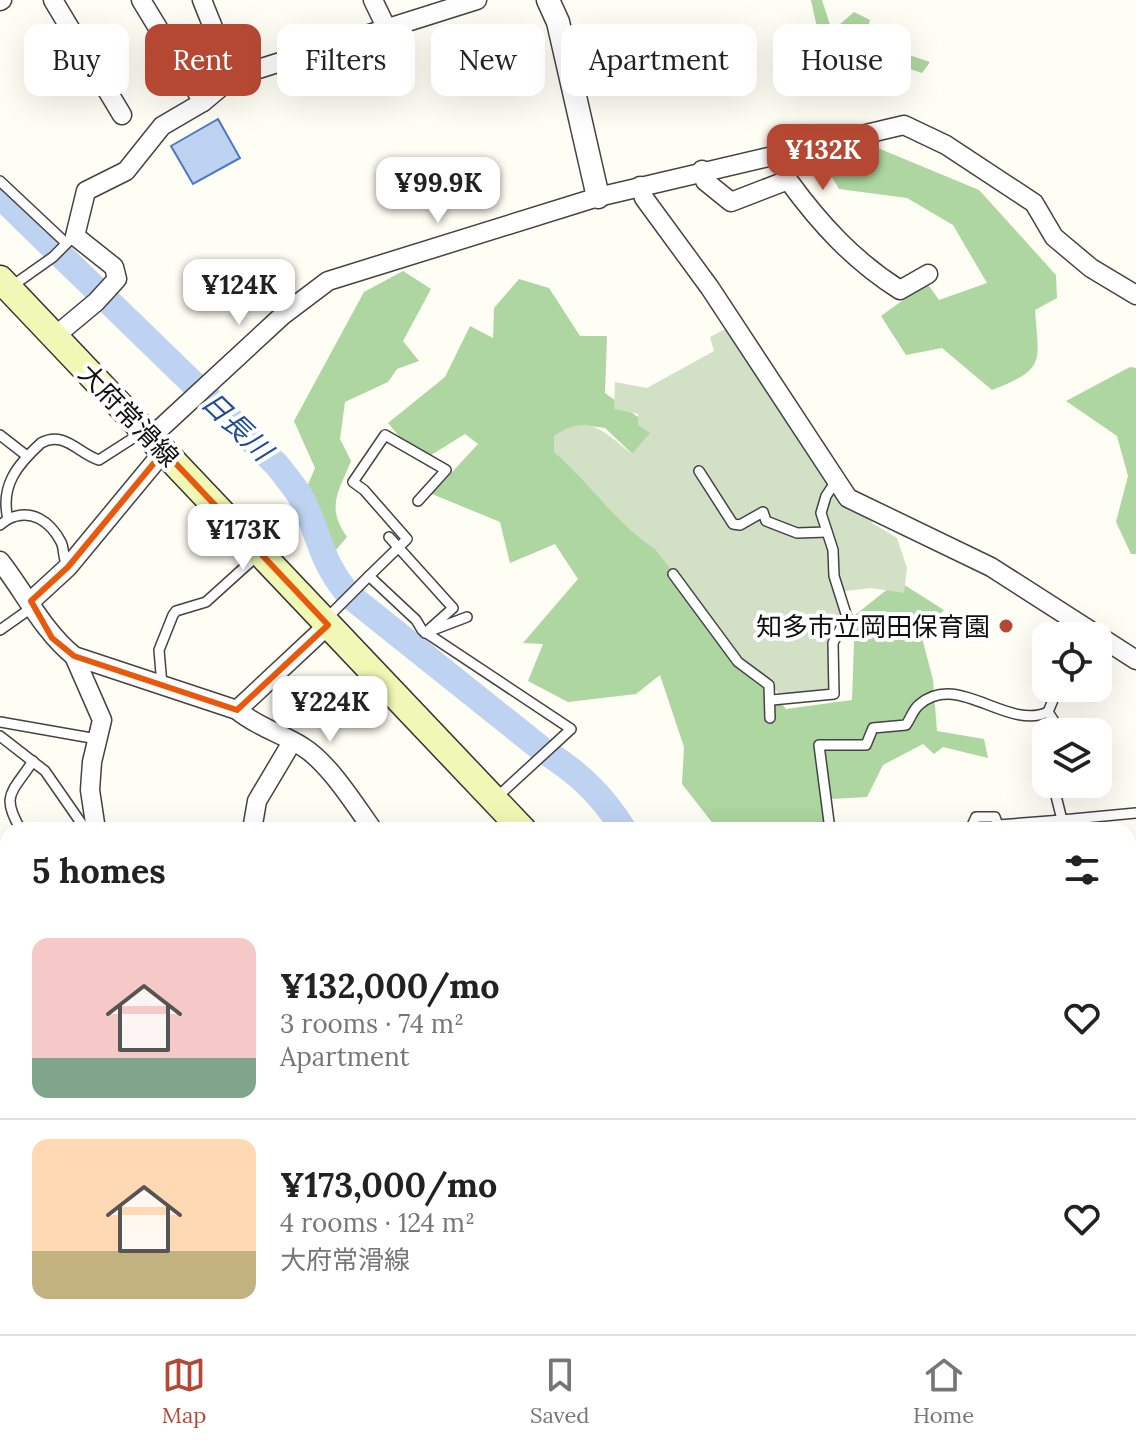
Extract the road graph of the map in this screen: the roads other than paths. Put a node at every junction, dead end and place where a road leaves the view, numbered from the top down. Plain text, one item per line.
1 (53, 0) edge
2 (141, 0) edge
3 (202, 0) edge
4 (373, 0) edge
5 (477, 0) edge
6 (548, 0) edge
7 (212, 24) edge
8 (385, 24) edge
9 (396, 24) edge
10 (210, 96) edge
11 (203, 102) junction
12 (122, 115) dead end
13 (702, 170) junction
14 (0, 181) edge
15 (640, 186) junction
16 (598, 197) junction
17 (68, 241) junction
18 (928, 274) dead end
19 (4, 287) edge
20 (1136, 295) edge
21 (54, 337) junction
22 (0, 435) edge
23 (153, 440) junction
24 (27, 456) junction
25 (699, 471) dead end
26 (836, 481) junction
27 (418, 501) dead end
28 (4, 522) edge
29 (827, 532) junction
30 (389, 537) dead end
31 (399, 548) junction
32 (260, 553) junction
33 (0, 561) edge
34 (68, 567) junction
35 (673, 574) dead end
36 (369, 576) junction
37 (32, 604) junction
38 (467, 617) dead end
39 (1070, 622) edge
40 (326, 623) junction
41 (0, 630) edge
42 (425, 633) junction
43 (1112, 649) edge
44 (74, 656) junction
45 (1136, 660) edge
46 (162, 685) junction
47 (772, 700) junction
48 (1052, 702) edge
49 (237, 710) junction
50 (1048, 712) junction
51 (770, 718) dead end
52 (1052, 718) edge
53 (0, 722) edge
54 (0, 736) edge
55 (97, 739) junction
56 (292, 742) junction
57 (33, 761) junction
58 (1056, 798) edge
59 (494, 800) junction
60 (1136, 813) edge
61 (1062, 820) junction
62 (16, 822) edge
63 (81, 822) edge
64 (95, 822) edge
65 (253, 822) edge
66 (367, 822) edge
67 (515, 822) edge
68 (829, 822) edge
69 (974, 822) edge
70 (997, 822) edge
71 (1046, 822) edge

1 - 12 street
2 - 11 street
3 - 7 street
4 - 8 street
5 - 9 street
6 - 16 street
10 - 11 street
11 - 17 street
13 - 15 street
13 - 18 street
13 - 20 street
14 - 17 lane
15 - 16 street
15 - 26 street
16 - 23 street
17 - 19 lane
17 - 21 street
19 - 21 main road, 大府常滑線
21 - 23 main road, 大府常滑線
22 - 24 lane
23 - 24 lane
23 - 32 main road, 大府常滑線
23 - 34 street
24 - 28 lane
25 - 29 lane
26 - 29 lane
26 - 39 street
27 - 31 lane
28 - 34 lane
29 - 47 lane
30 - 31 lane
31 - 36 lane
31 - 42 lane
32 - 40 main road, 大府常滑線
32 - 46 lane
33 - 37 street
34 - 37 street
35 - 47 lane
36 - 40 lane
36 - 42 lane
37 - 41 lane
37 - 44 street
38 - 42 lane
40 - 49 street
40 - 59 main road, 大府常滑線
42 - 59 lane
43 - 45 street
44 - 46 street
44 - 55 street
46 - 49 street
47 - 51 lane
48 - 50 lane
49 - 56 street
50 - 52 lane
50 - 68 lane
53 - 55 lane
54 - 57 lane
55 - 64 street
56 - 65 street
56 - 66 street
57 - 62 lane
57 - 63 lane
58 - 61 lane
59 - 67 main road, 大府常滑線
60 - 61 lane
61 - 71 lane
69 - 70 lane

